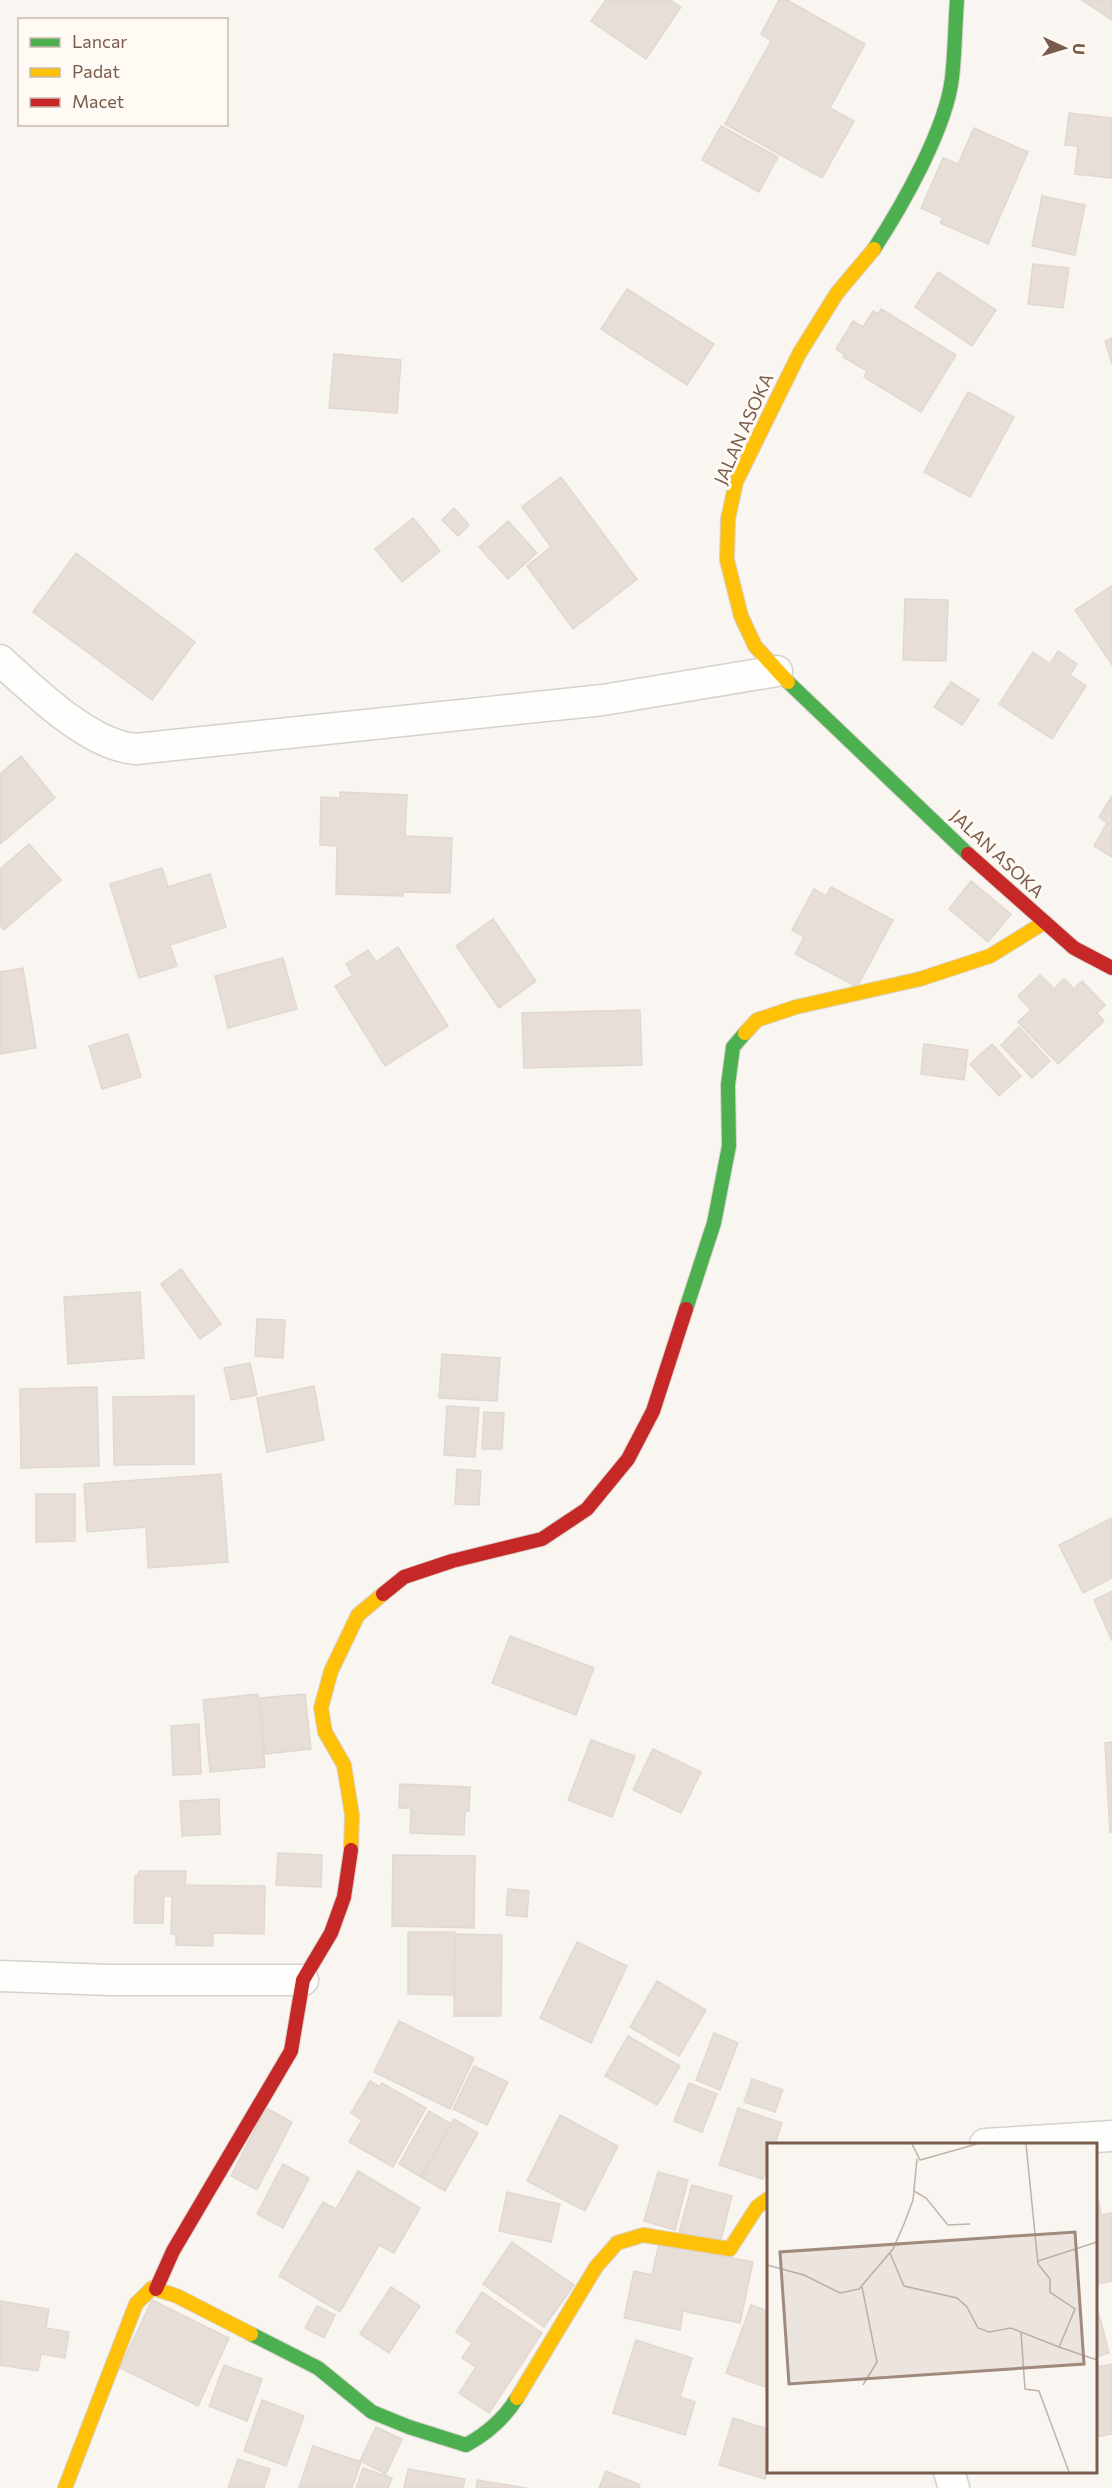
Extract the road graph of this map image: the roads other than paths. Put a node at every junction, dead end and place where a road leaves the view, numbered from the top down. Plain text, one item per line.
1 (957, 0) edge
2 (0, 660) edge
3 (777, 671) junction
4 (1045, 922) junction
5 (1112, 968) edge
6 (0, 1976) edge
7 (303, 1980) junction
8 (1112, 2136) edge
9 (1013, 2143) edge
10 (767, 2200) edge
11 (156, 2289) junction
12 (949, 2473) edge
13 (65, 2488) edge
14 (954, 2488) edge

1 - 3 street, JALAN ASOKA
2 - 3 street
3 - 4 street, JALAN ASOKA
4 - 5 street, JALAN ASOKA
4 - 7 street
6 - 7 street
7 - 11 street
8 - 9 street
10 - 11 street
11 - 13 street
12 - 14 street

